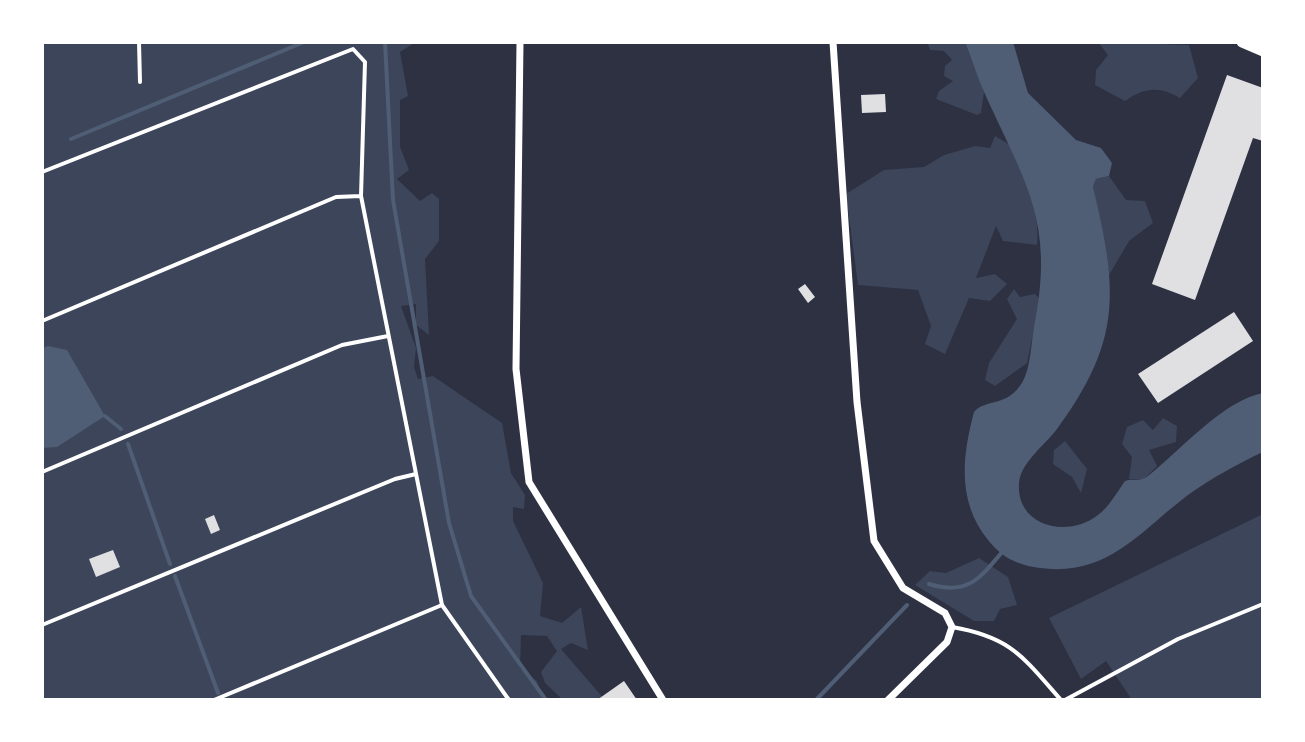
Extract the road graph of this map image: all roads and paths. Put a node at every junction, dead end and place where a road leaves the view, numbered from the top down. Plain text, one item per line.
1 (139, 42) edge
2 (520, 42) edge
3 (833, 42) edge
4 (1242, 42) edge
5 (1263, 51) edge
6 (140, 82) dead end
7 (42, 172) edge
8 (361, 196) junction
9 (42, 321) edge
10 (388, 336) junction
11 (42, 472) edge
12 (416, 474) junction
13 (1263, 604) edge
14 (442, 605) junction
15 (42, 625) edge
16 (952, 627) junction
17 (214, 700) edge
18 (509, 700) edge
19 (663, 700) edge
20 (888, 700) edge
21 (1063, 700) edge

1 - 6 lane
2 - 19 street
3 - 16 street
4 - 5 main road
7 - 8 lane
8 - 9 lane
8 - 10 lane
10 - 11 lane
10 - 12 lane
12 - 14 lane
12 - 15 lane
13 - 21 lane
14 - 17 lane
14 - 18 lane
16 - 20 street
16 - 21 lane

